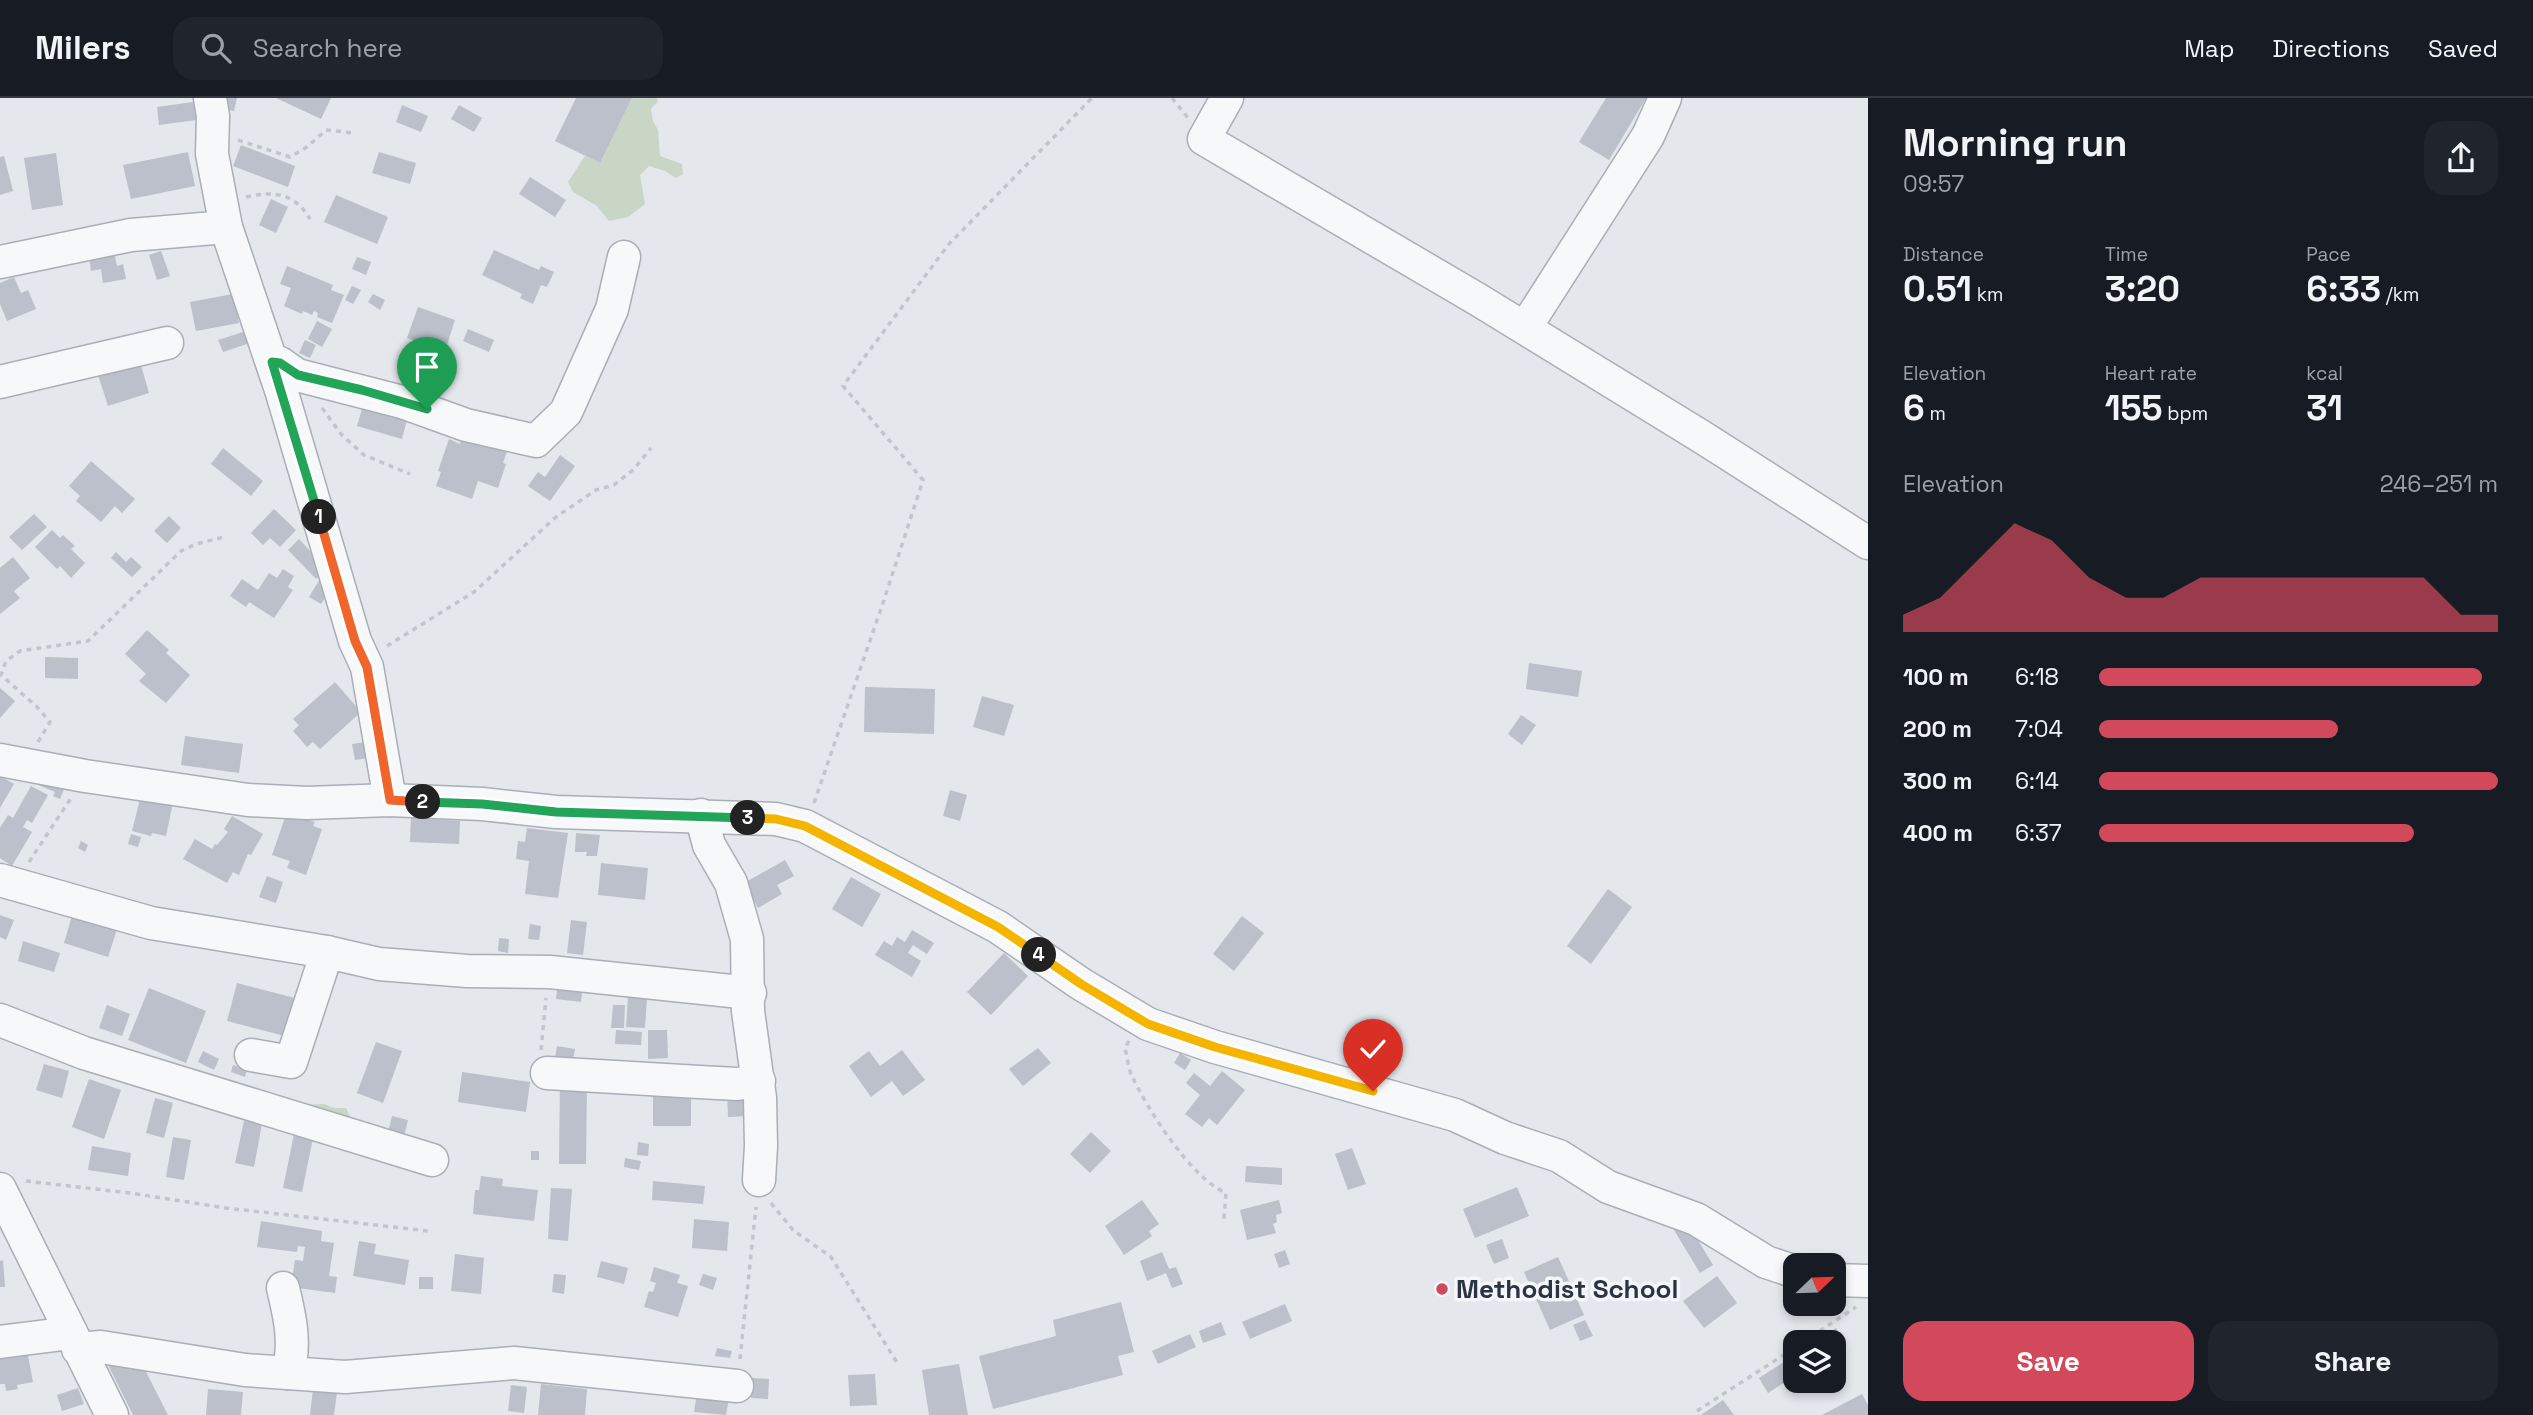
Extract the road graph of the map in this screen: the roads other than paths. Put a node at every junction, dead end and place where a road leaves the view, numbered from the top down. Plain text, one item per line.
1 (210, 98) edge
2 (1227, 98) edge
3 (1665, 98) edge
4 (226, 227) junction
5 (624, 257) dead end
6 (0, 261) edge
7 (1525, 328) junction
8 (167, 344) dead end
9 (272, 362) junction
10 (0, 382) edge
11 (1868, 543) edge
12 (11, 762) edge
13 (390, 800) junction
14 (701, 815) junction
15 (7, 883) edge
16 (327, 952) junction
17 (750, 993) junction
18 (0, 1020) edge
19 (251, 1055) dead end
20 (547, 1073) road end
21 (759, 1081) junction
22 (432, 1160) dead end
23 (759, 1180) road end
24 (13, 1185) edge
25 (1783, 1268) edge
26 (1846, 1285) edge
27 (283, 1288) dead end
28 (1865, 1292) edge
29 (75, 1341) junction
30 (0, 1342) edge
31 (288, 1373) junction
32 (737, 1386) road end
33 (111, 1415) edge

1 - 4 street
2 - 7 street
3 - 7 street
4 - 6 street
4 - 9 street
5 - 9 street
7 - 11 street
8 - 10 street
9 - 13 street
12 - 13 street
13 - 14 street
14 - 17 street
14 - 25 street
15 - 16 street
16 - 17 street
16 - 19 street
17 - 21 street
18 - 22 street
20 - 21 street
21 - 23 street
24 - 29 street
26 - 28 street
27 - 31 street
29 - 30 street
29 - 31 street
29 - 33 street
31 - 32 street

